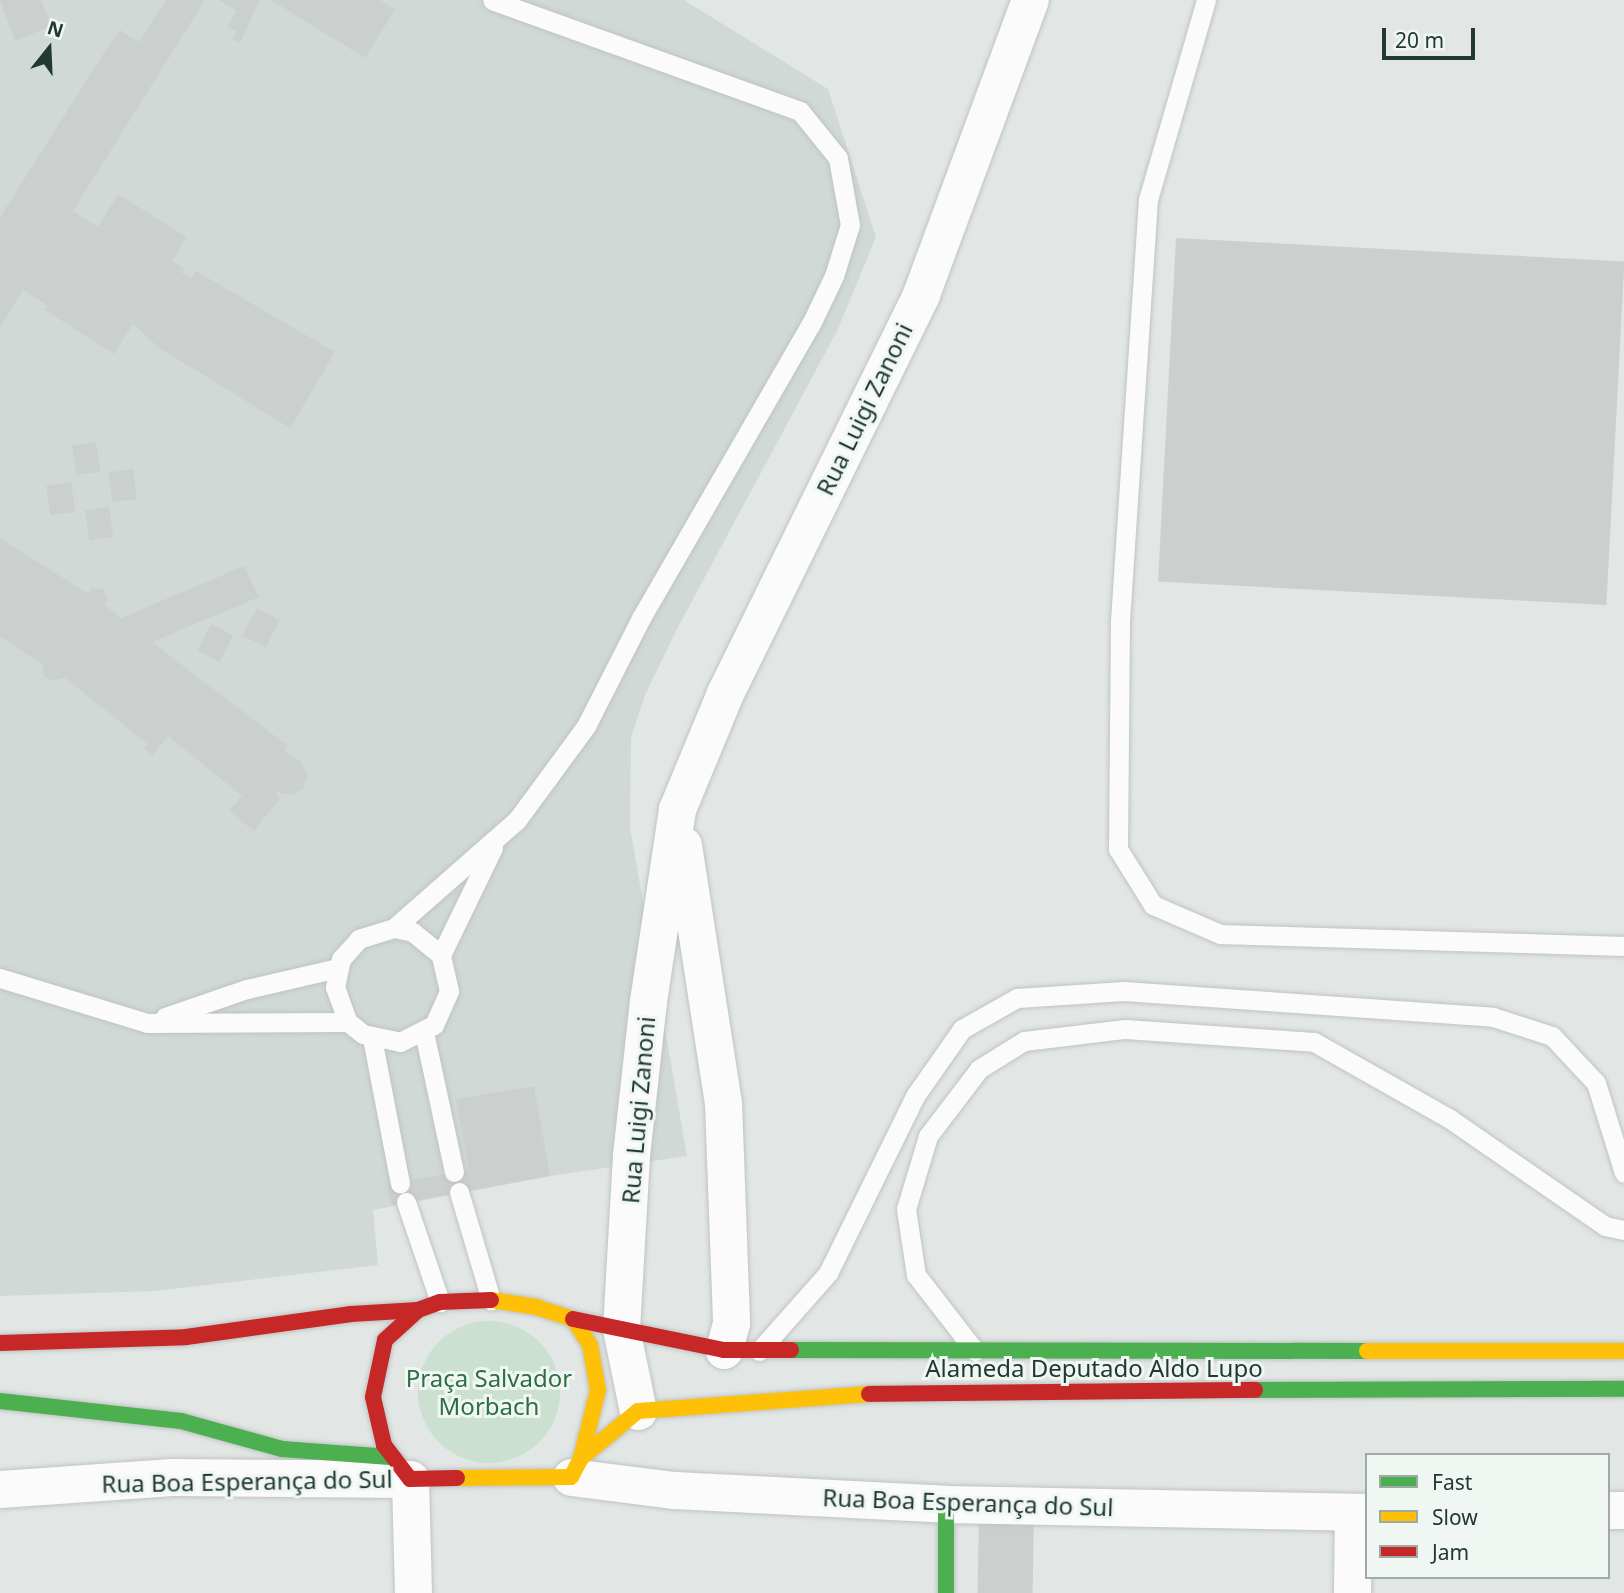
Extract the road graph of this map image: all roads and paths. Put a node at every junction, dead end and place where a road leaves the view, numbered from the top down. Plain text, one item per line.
1 (492, 0) edge
2 (1030, 0) edge
3 (1206, 0) edge
4 (677, 809) junction
5 (496, 841) junction
6 (394, 928) junction
7 (1624, 946) edge
8 (441, 955) junction
9 (338, 968) junction
10 (0, 978) edge
11 (348, 1022) junction
12 (147, 1023) junction
13 (424, 1032) junction
14 (372, 1038) junction
15 (454, 1172) dead end
16 (1624, 1172) edge
17 (400, 1182) dead end
18 (459, 1192) dead end
19 (405, 1202) dead end
20 (1624, 1230) edge
21 (491, 1300) junction
22 (440, 1301) junction
23 (418, 1310) junction
24 (573, 1319) junction
25 (621, 1329) junction
26 (0, 1343) edge
27 (741, 1350) junction
28 (1624, 1351) edge
29 (976, 1352) junction
30 (1624, 1389) edge
31 (0, 1401) edge
32 (638, 1412) junction
33 (576, 1467) junction
34 (400, 1468) junction
35 (0, 1489) edge
36 (946, 1504) junction
37 (1360, 1512) edge
38 (413, 1593) edge
39 (946, 1593) edge
40 (1352, 1593) edge

1 - 5 lane
2 - 4 street, Rua Luigi Zanoni
3 - 7 lane
4 - 25 street, Rua Luigi Zanoni
4 - 27 street
5 - 6 lane
5 - 8 lane
6 - 8 lane
6 - 9 lane
8 - 13 lane
9 - 11 lane
9 - 12 lane
10 - 12 lane
11 - 12 lane
11 - 14 lane
13 - 14 lane
13 - 15 lane
14 - 17 lane
16 - 27 lane
18 - 21 lane
19 - 22 lane
20 - 29 lane
21 - 22 main road
21 - 24 main road
22 - 23 main road
23 - 26 main road
23 - 34 main road
24 - 25 main road, Alameda Deputado Aldo Lupo
24 - 33 main road
25 - 27 main road, Alameda Deputado Aldo Lupo
25 - 32 street, Rua Luigi Zanoni
27 - 29 main road, Alameda Deputado Aldo Lupo
28 - 29 main road, Alameda Deputado Aldo Lupo
30 - 32 main road, Alameda Deputado Aldo Lupo
31 - 34 main road
32 - 33 main road
33 - 34 main road
33 - 36 street, Rua Boa Esperança do Sul
34 - 35 street, Rua Boa Esperança do Sul
34 - 38 street
36 - 37 street, Rua Boa Esperança do Sul
36 - 39 main road
37 - 40 street

